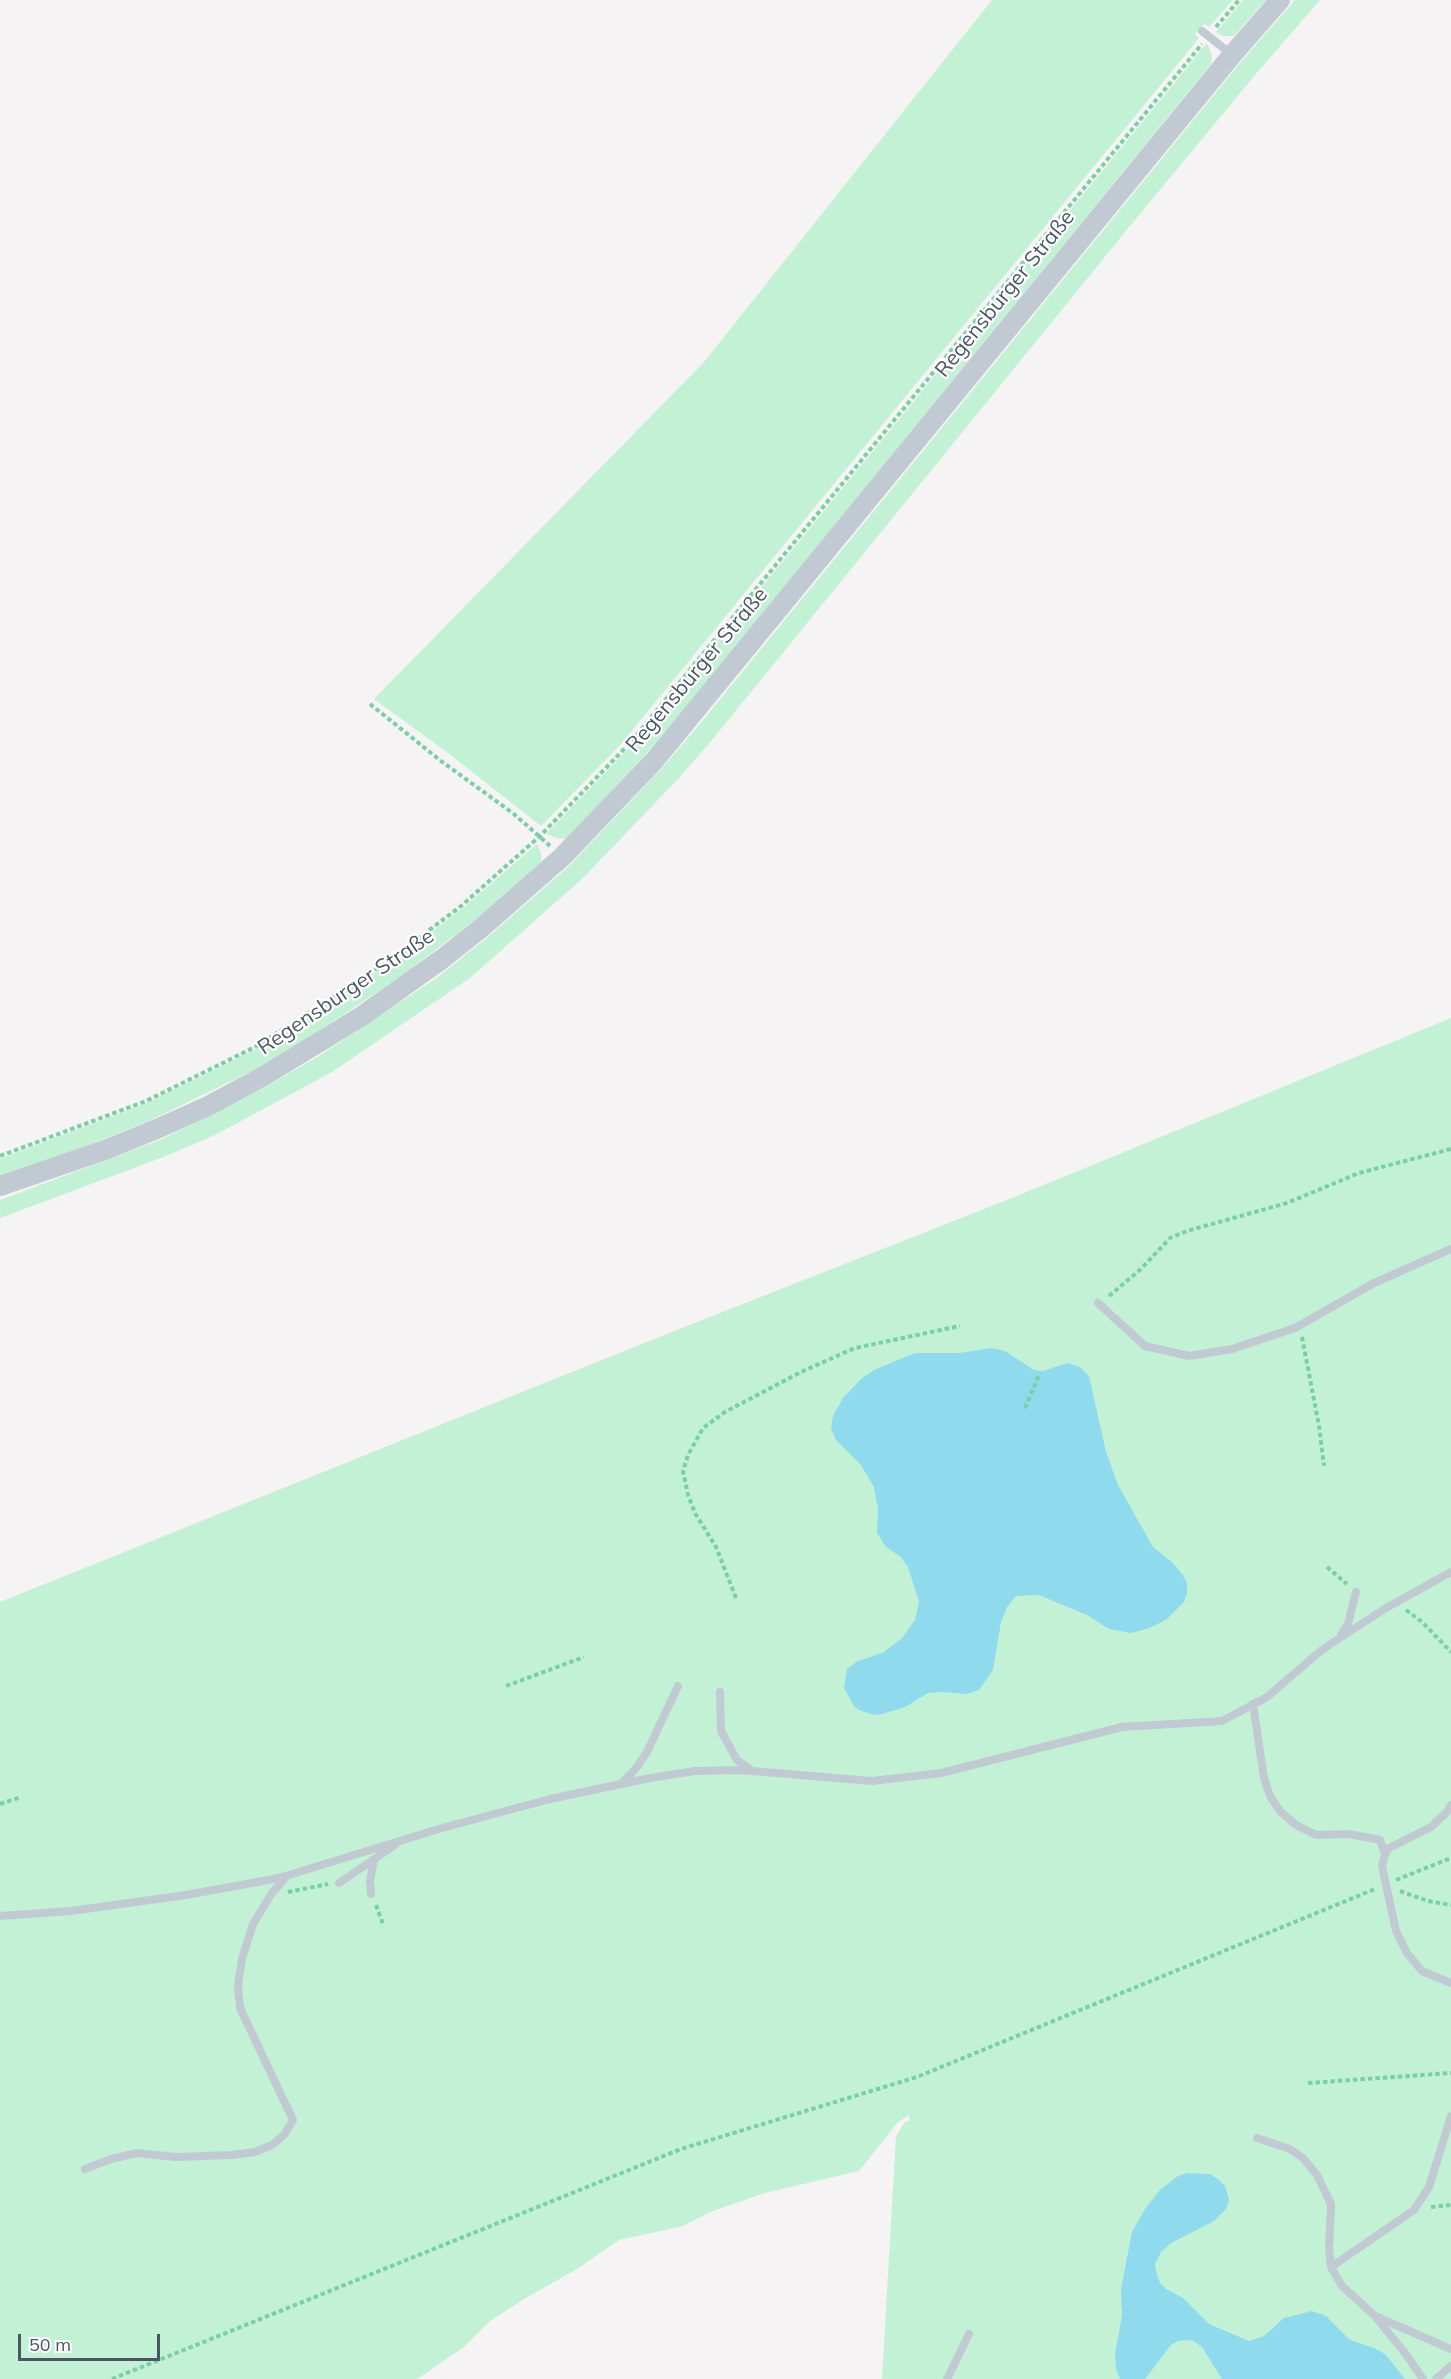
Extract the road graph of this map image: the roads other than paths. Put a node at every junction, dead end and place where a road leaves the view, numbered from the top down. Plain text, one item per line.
1 (1280, 0) edge
2 (1206, 34) road end
3 (1232, 55) junction
4 (0, 1186) edge
5 (1451, 1249) edge
6 (1098, 1303) road end
7 (1451, 1572) edge
8 (1356, 1592) dead end
9 (1340, 1638) junction
10 (678, 1686) dead end
11 (720, 1692) dead end
12 (1253, 1704) junction
13 (752, 1771) junction
14 (622, 1784) junction
15 (1451, 1805) edge
16 (403, 1840) junction
17 (1385, 1854) junction
18 (374, 1860) junction
19 (287, 1876) junction
20 (339, 1883) dead end
21 (371, 1894) dead end
22 (0, 1916) edge
23 (1451, 1983) edge
24 (1451, 2116) edge
25 (1257, 2138) dead end
26 (85, 2169) dead end
27 (1331, 2267) junction
28 (1374, 2315) junction
29 (969, 2334) dead end
30 (1451, 2349) edge
31 (1451, 2366) edge
32 (947, 2379) edge
33 (1423, 2379) edge
34 (1436, 2379) edge

1 - 3 street, Regensburger Straße
2 - 3 lane
3 - 4 street, Regensburger Straße
5 - 6 lane
7 - 9 lane
8 - 9 lane
9 - 12 lane
10 - 14 lane
11 - 13 lane
12 - 13 lane
12 - 17 lane
13 - 14 lane
14 - 16 lane
15 - 17 lane
16 - 18 lane
16 - 19 lane
17 - 23 lane
18 - 20 lane
18 - 21 lane
19 - 22 lane
19 - 26 lane
24 - 27 lane
25 - 27 lane
27 - 28 lane
28 - 30 lane
28 - 33 lane
29 - 32 lane
31 - 34 lane

